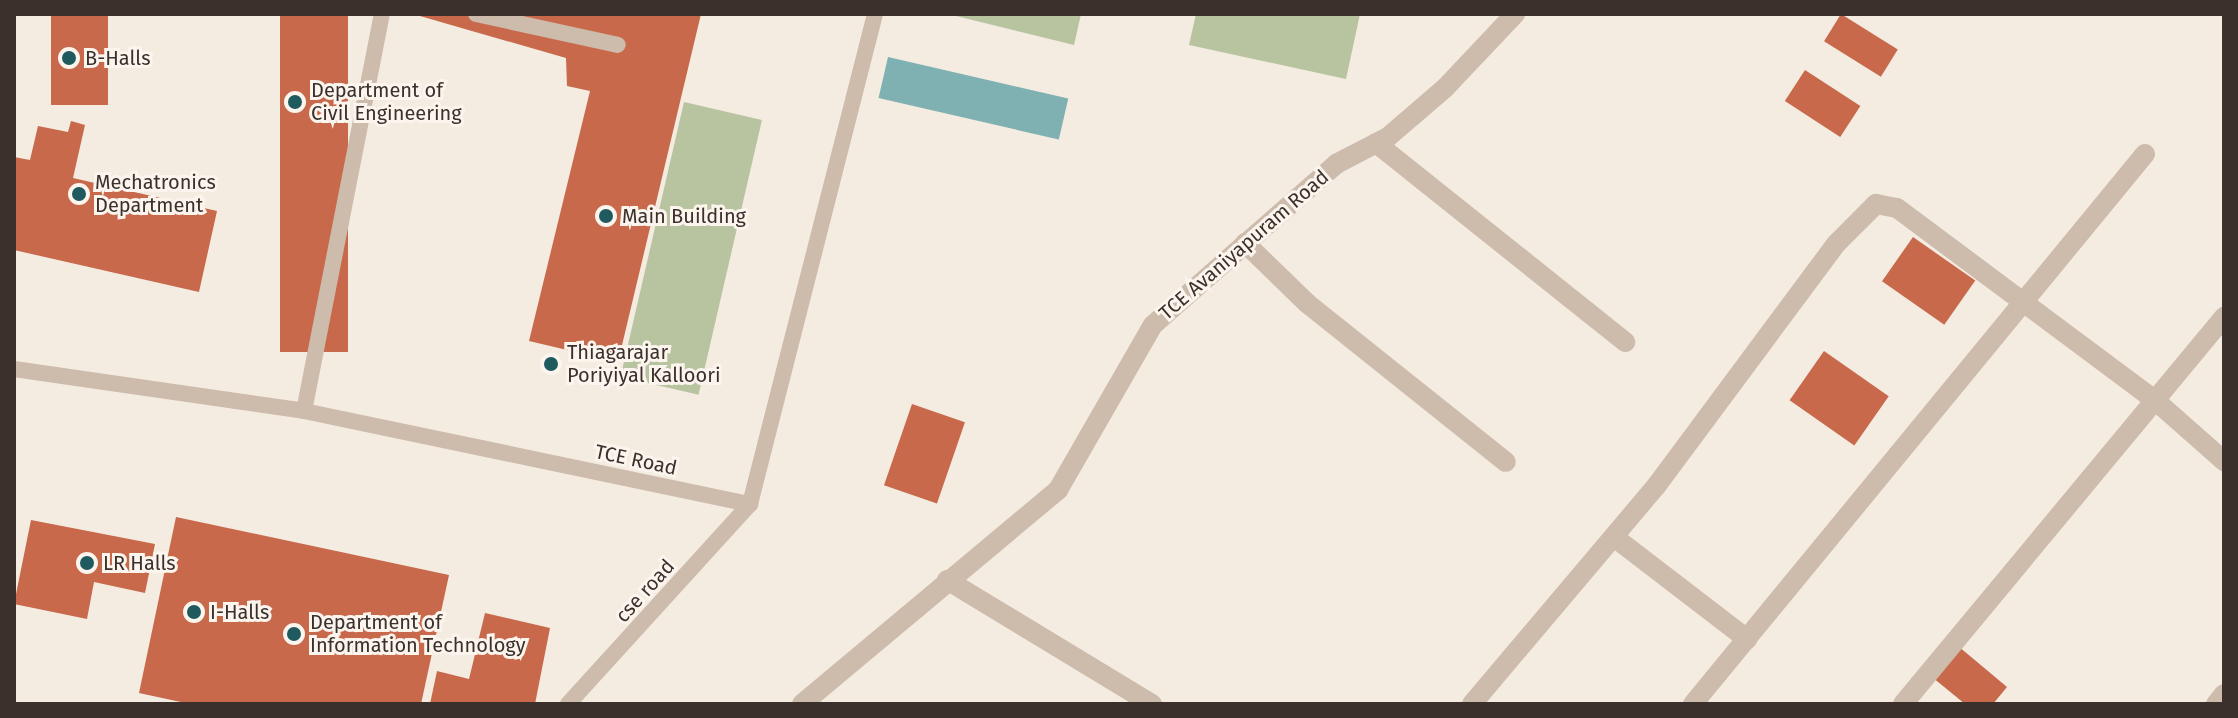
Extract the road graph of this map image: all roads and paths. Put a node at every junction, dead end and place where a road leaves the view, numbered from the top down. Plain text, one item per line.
1 (382, 14) edge
2 (476, 14) edge
3 (875, 14) edge
4 (1515, 14) edge
5 (618, 45) dead end
6 (1376, 143) junction
7 (2145, 154) dead end
8 (1245, 243) junction
9 (2020, 305) junction
10 (2224, 317) edge
11 (1625, 342) dead end
12 (14, 369) edge
13 (2156, 401) junction
14 (304, 411) junction
15 (2224, 461) edge
16 (1506, 462) dead end
17 (750, 504) junction
18 (1614, 537) junction
19 (947, 580) junction
20 (1747, 639) junction
21 (2224, 694) edge
22 (568, 704) edge
23 (802, 704) edge
24 (1152, 704) edge
25 (1472, 704) edge
26 (1693, 704) edge
27 (1903, 704) edge
28 (2216, 704) edge

1 - 14 lane
2 - 5 lane
3 - 17 lane
4 - 6 street, TCE Avaniyapuram Road
6 - 8 street, TCE Avaniyapuram Road
6 - 11 street
7 - 9 street
8 - 16 street
8 - 19 street, TCE Avaniyapuram Road
9 - 13 street
9 - 18 street
9 - 20 street
10 - 13 street
12 - 14 lane, TCE Road
13 - 15 street
13 - 27 street
14 - 17 lane, TCE Road
17 - 22 lane, cse road
18 - 20 street
18 - 25 street
19 - 23 street, TCE Avaniyapuram Road
19 - 24 street
20 - 26 street
21 - 28 street

